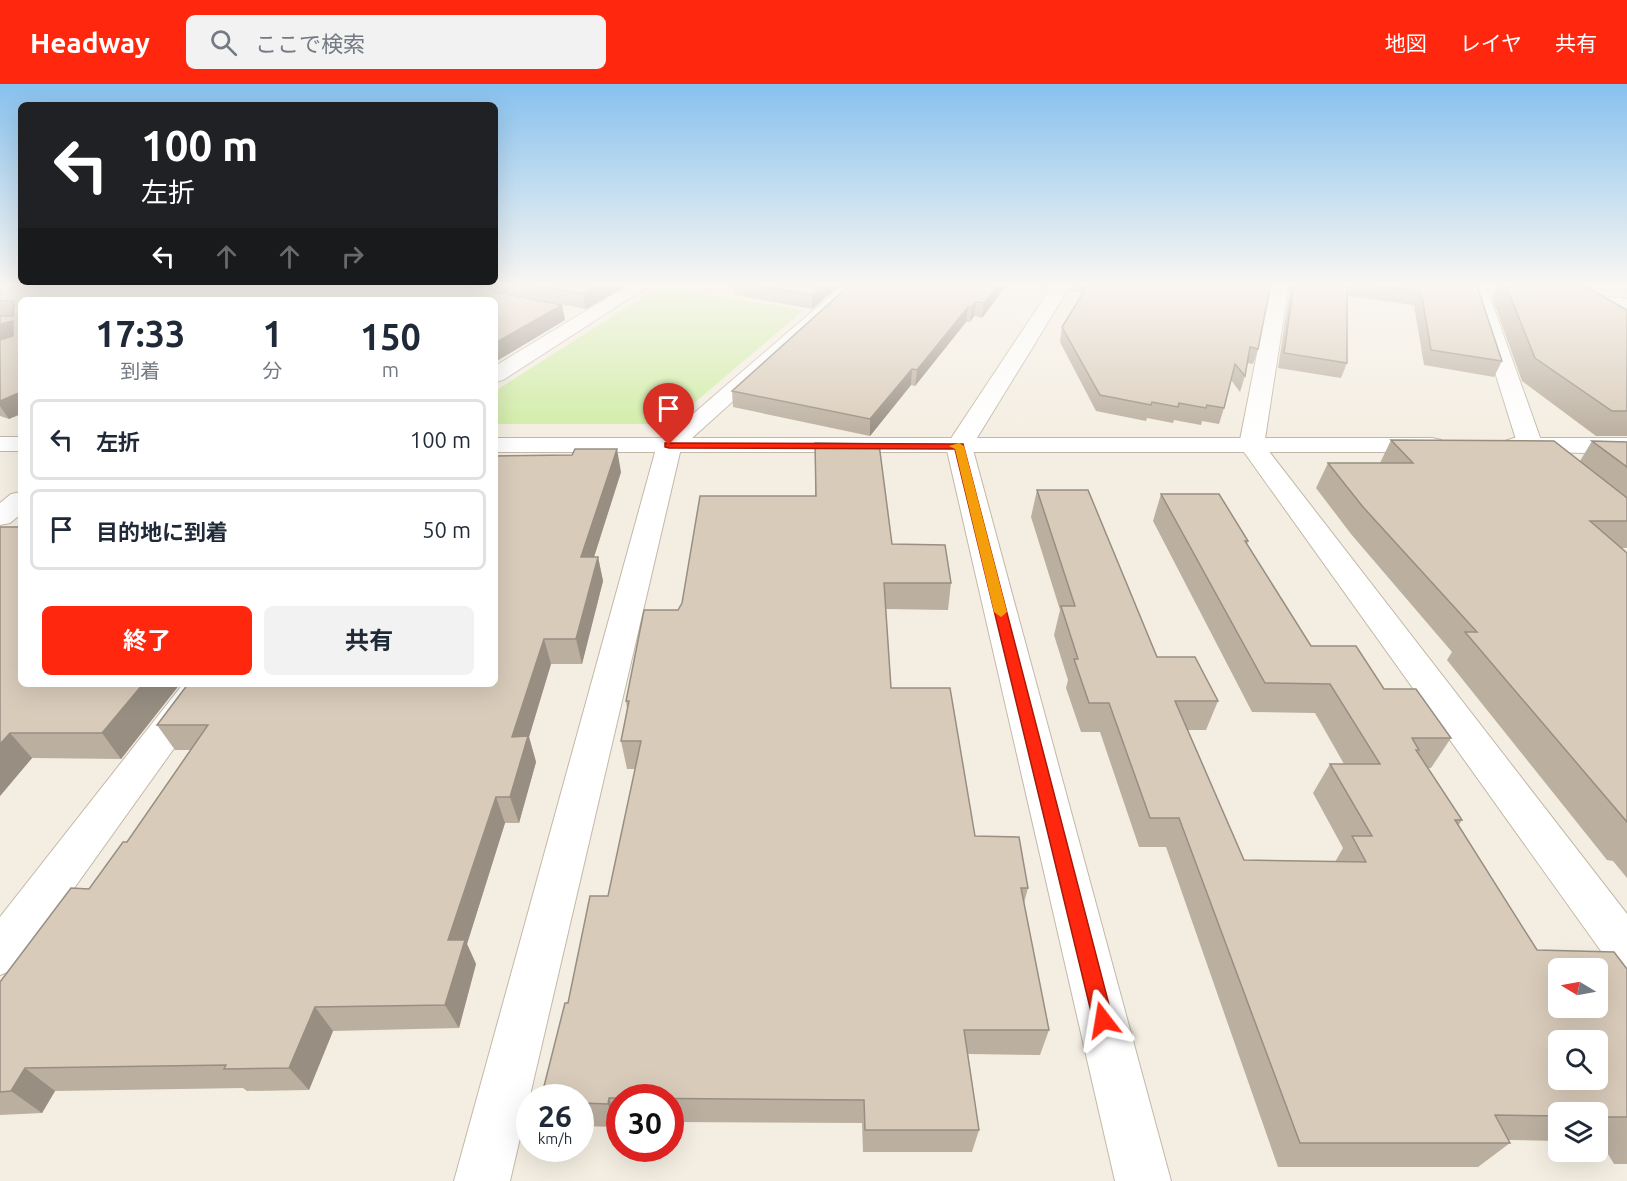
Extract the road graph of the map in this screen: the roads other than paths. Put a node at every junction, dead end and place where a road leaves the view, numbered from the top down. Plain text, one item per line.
1 (560, 334) edge
2 (796, 334) edge
3 (1030, 334) edge
4 (1271, 334) edge
5 (1494, 334) edge
6 (498, 373) edge
7 (0, 444) edge
8 (18, 444) edge
9 (498, 445) edge
10 (669, 445) junction
11 (1251, 445) junction
12 (959, 446) junction
13 (1532, 446) junction
14 (1627, 446) edge
15 (18, 502) edge
16 (0, 517) edge
17 (1627, 523) edge
18 (200, 687) edge
19 (1627, 950) edge
20 (0, 953) edge
21 (482, 1181) edge
22 (1143, 1181) edge

1 - 6 street
2 - 10 street
3 - 12 street
4 - 11 street
5 - 13 street
7 - 8 street
9 - 10 street
10 - 12 street
10 - 21 street
11 - 12 street
11 - 13 street
11 - 19 street
12 - 22 street
13 - 14 street
13 - 17 street
15 - 16 street
18 - 20 street

